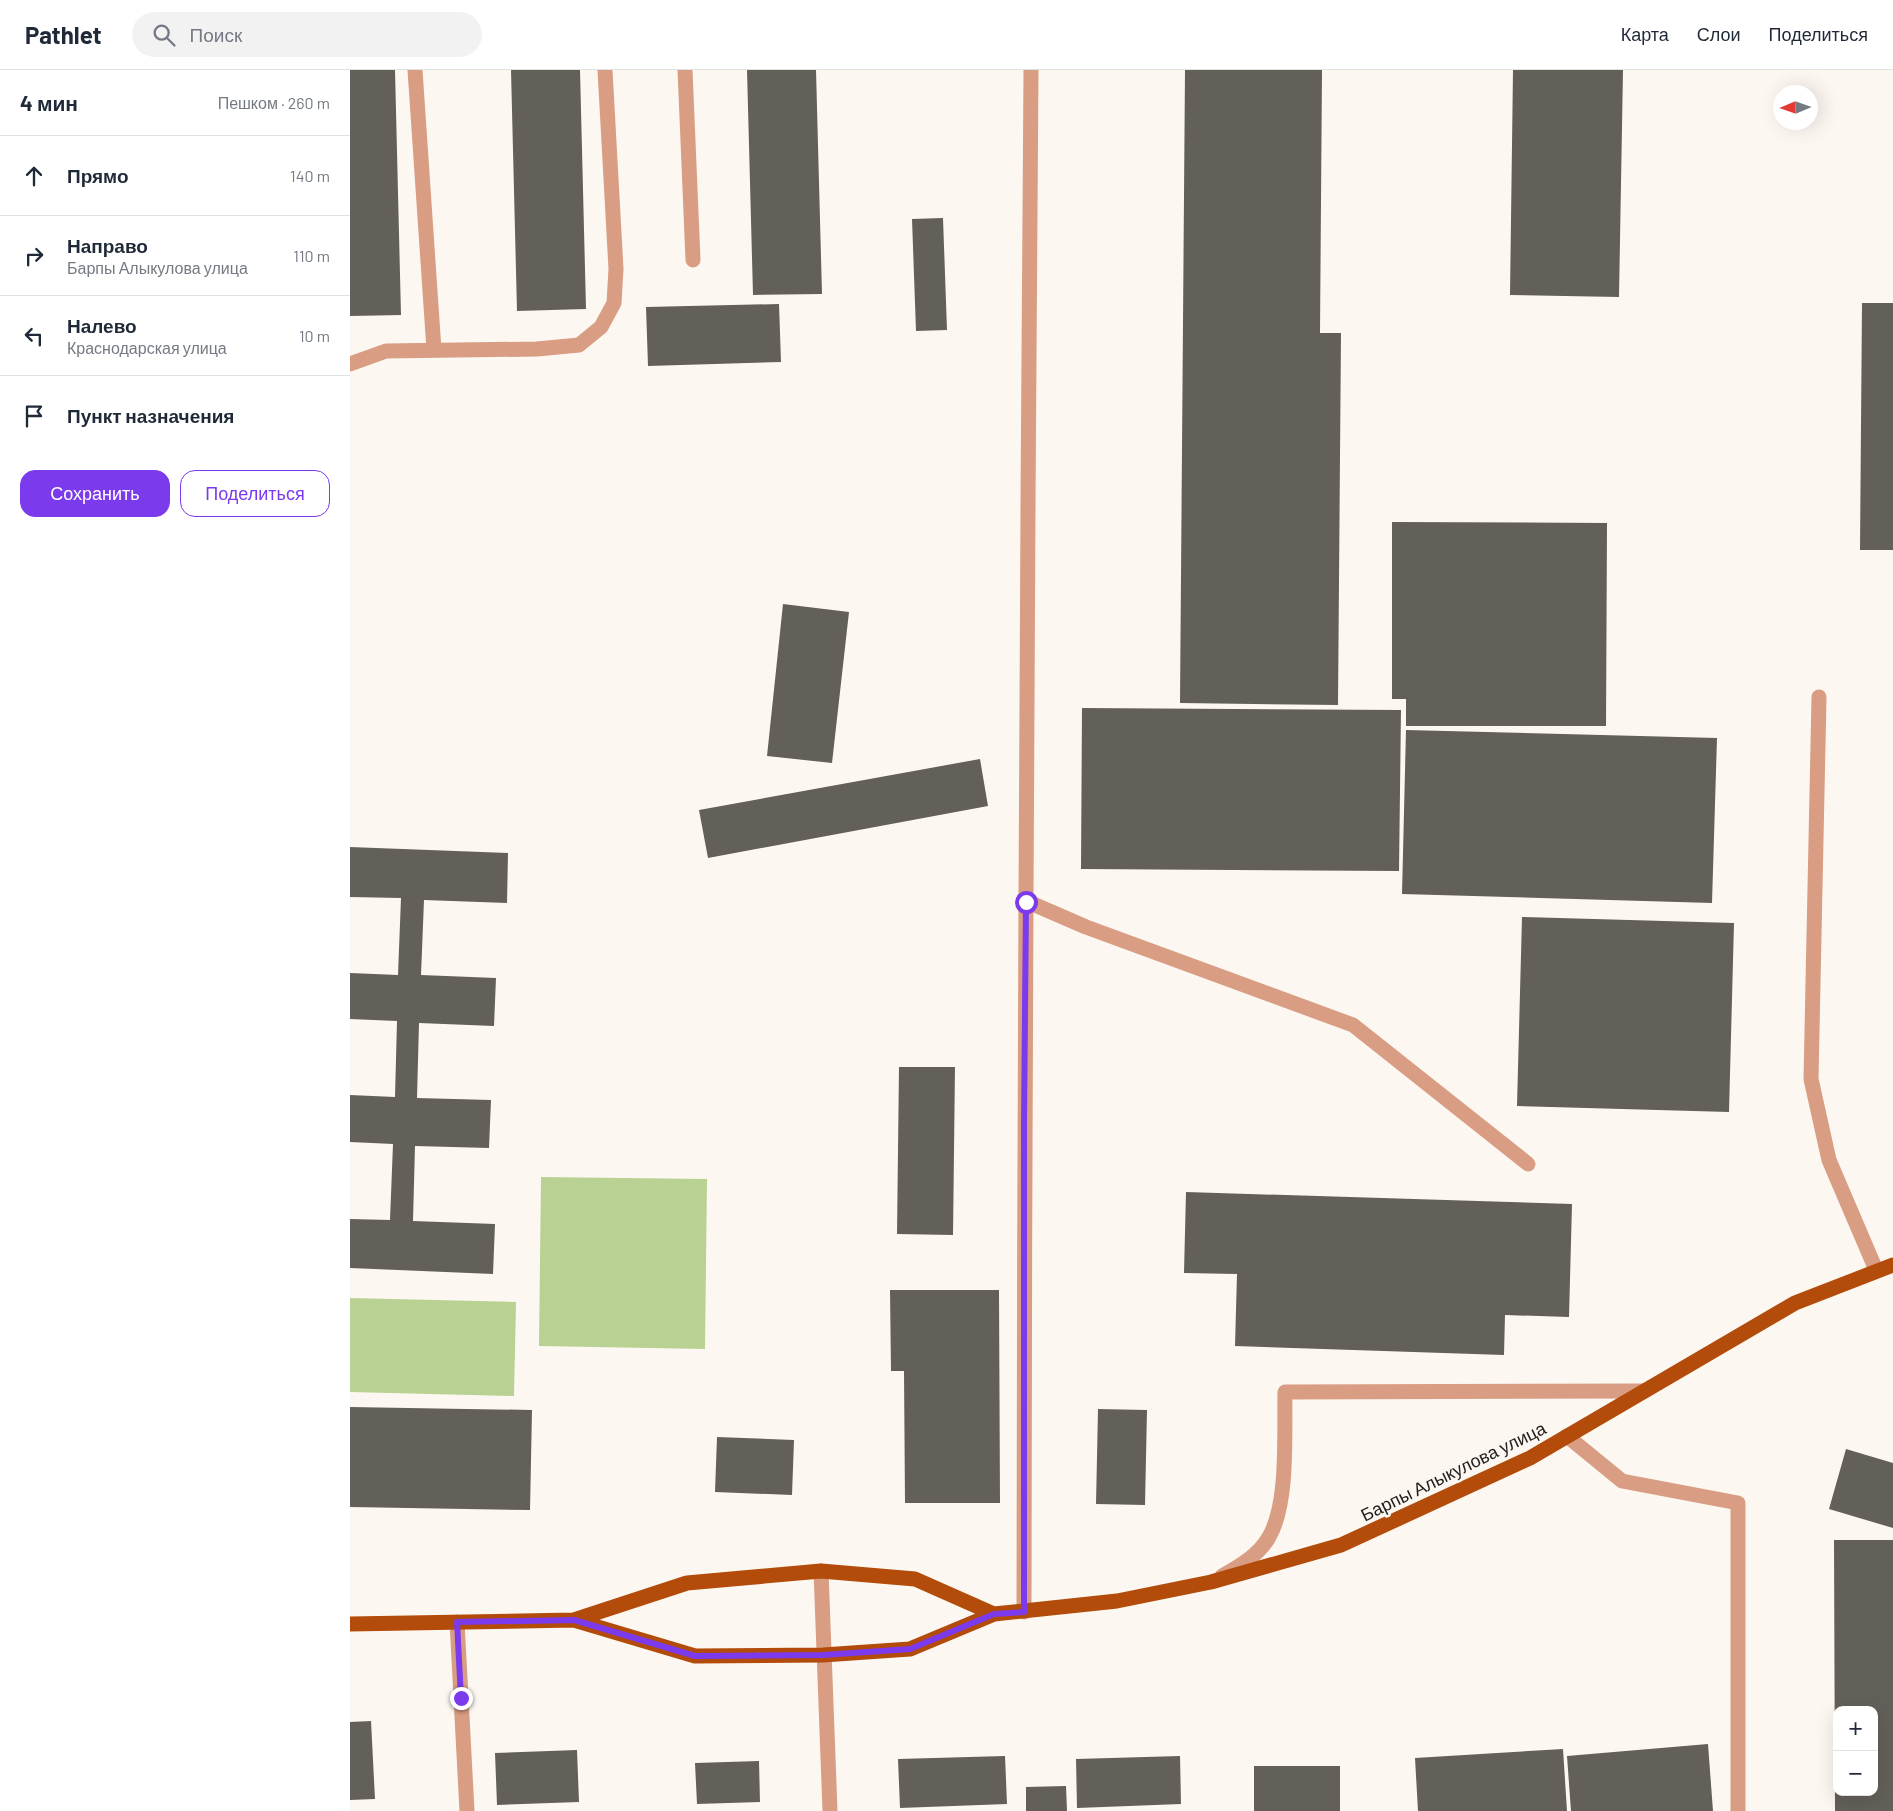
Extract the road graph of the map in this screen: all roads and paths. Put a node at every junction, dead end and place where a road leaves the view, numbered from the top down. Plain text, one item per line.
1 (415, 70) edge
2 (605, 70) edge
3 (685, 70) edge
4 (1031, 70) edge
5 (693, 260) dead end
6 (434, 350) junction
7 (350, 364) edge
8 (1820, 697) dead end
9 (1026, 902) junction
10 (1528, 1164) dead end
11 (1893, 1265) edge
12 (1876, 1270) junction
13 (1644, 1391) junction
14 (1567, 1436) junction
15 (820, 1571) junction
16 (1211, 1582) junction
17 (1024, 1612) junction
18 (994, 1614) junction
19 (574, 1620) junction
20 (457, 1622) junction
21 (350, 1624) edge
22 (823, 1655) junction
23 (467, 1811) edge
24 (830, 1811) edge
25 (1738, 1811) edge

1 - 6 street
2 - 6 street
3 - 5 street
4 - 9 street
6 - 7 street
8 - 12 street
9 - 10 street
9 - 17 street
11 - 12 main road, Барпы Алыкулова улица
12 - 13 main road, Барпы Алыкулова улица
13 - 14 main road, Барпы Алыкулова улица
13 - 16 street
14 - 16 main road, Барпы Алыкулова улица
14 - 25 street
15 - 18 main road, Барпы Алыкулова улица
15 - 19 main road, Барпы Алыкулова улица
15 - 22 street
16 - 17 main road, Барпы Алыкулова улица
17 - 18 main road, Барпы Алыкулова улица
18 - 22 main road, Барпы Алыкулова улица
19 - 20 main road, Барпы Алыкулова улица
19 - 22 main road, Барпы Алыкулова улица
20 - 21 main road, Барпы Алыкулова улица
20 - 23 street
22 - 24 street

